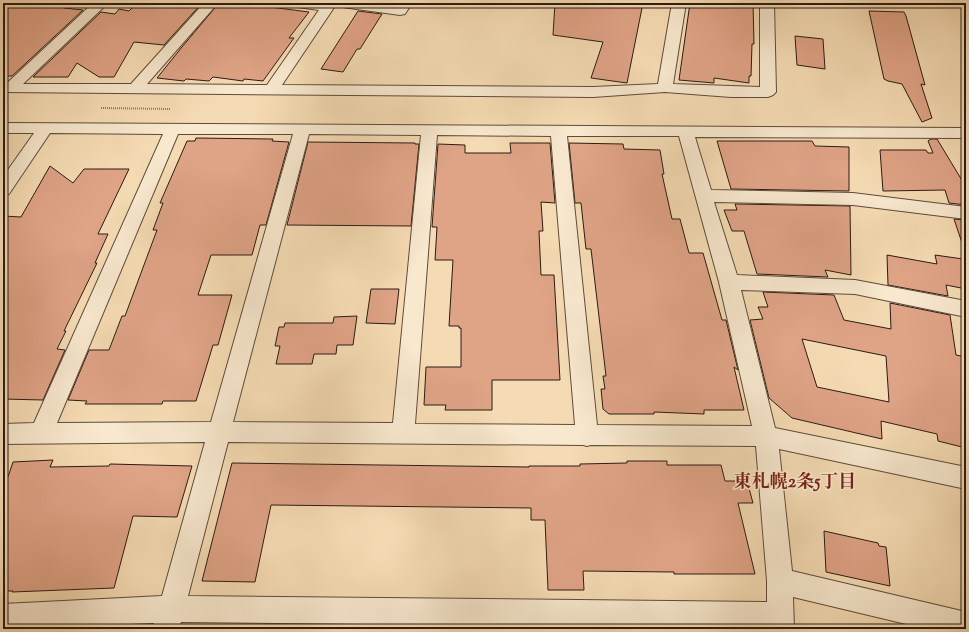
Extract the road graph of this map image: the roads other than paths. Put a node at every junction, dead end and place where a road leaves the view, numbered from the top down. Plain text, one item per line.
1 (101, 3) edge
2 (211, 3) edge
3 (295, 3) edge
4 (405, 3) edge
5 (679, 3) edge
6 (767, 3) edge
7 (332, 4) edge
8 (7, 88) edge
9 (665, 88) junction
10 (135, 89) junction
11 (271, 91) junction
12 (3, 128) edge
13 (174, 128) junction
14 (45, 129) junction
15 (302, 129) junction
16 (429, 131) junction
17 (560, 131) junction
18 (685, 131) junction
19 (966, 133) edge
20 (3, 190) edge
21 (704, 196) junction
22 (966, 213) edge
23 (729, 282) junction
24 (966, 309) edge
25 (219, 432) junction
26 (41, 433) junction
27 (3, 434) edge
28 (403, 434) junction
29 (586, 436) junction
30 (766, 436) junction
31 (966, 478) edge
32 (780, 581) junction
33 (3, 617) edge
34 (169, 619) edge
35 (780, 622) edge
36 (966, 625) edge

1 - 8 street
2 - 10 street
3 - 7 street
4 - 7 street
5 - 9 street
6 - 9 street
7 - 11 street
8 - 10 street
9 - 11 street
10 - 11 street
12 - 14 street
13 - 14 street
13 - 15 street
13 - 26 street
14 - 20 street
15 - 16 street
15 - 25 street
16 - 17 street
16 - 28 street
17 - 18 street
17 - 29 street
18 - 19 street
18 - 21 street
21 - 22 street
21 - 23 street
23 - 24 street
23 - 30 street
25 - 26 street
25 - 28 street
25 - 34 street
26 - 27 street
28 - 29 street
29 - 30 street
30 - 31 street
30 - 32 street
32 - 35 street
32 - 36 street
33 - 34 street
34 - 35 street

